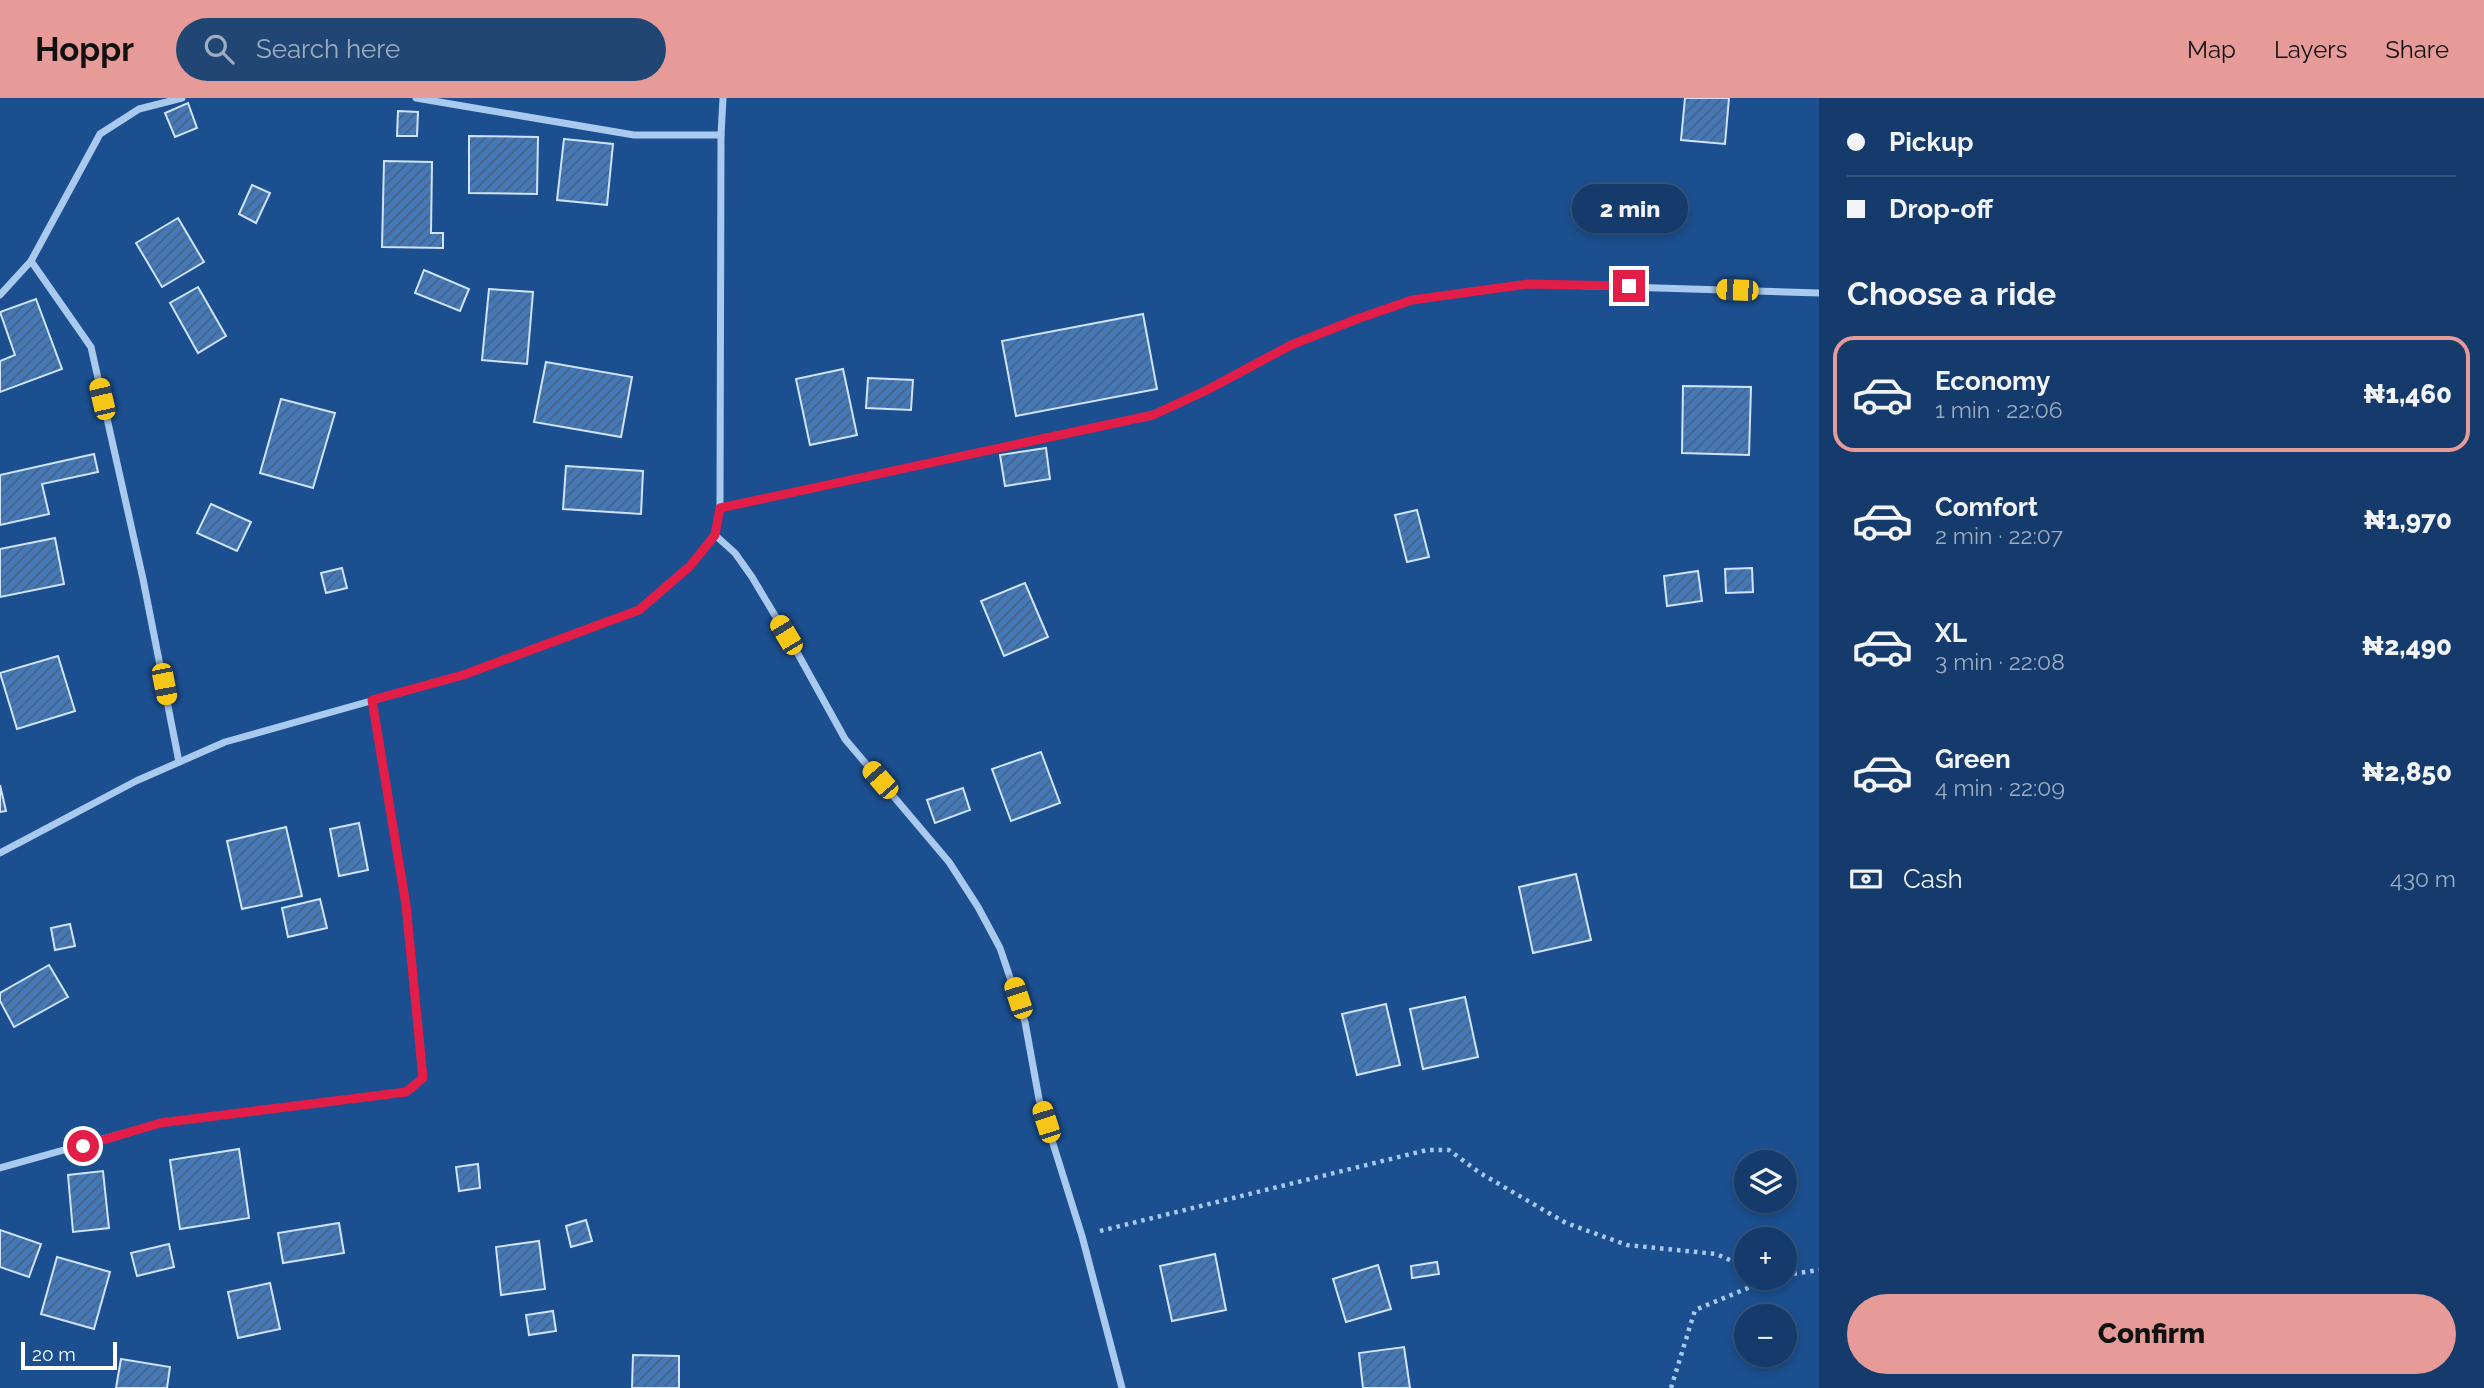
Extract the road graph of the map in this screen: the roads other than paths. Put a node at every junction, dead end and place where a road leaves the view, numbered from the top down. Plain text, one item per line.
1 (182, 98) edge
2 (416, 98) edge
3 (723, 98) edge
4 (721, 135) junction
5 (31, 261) junction
6 (1819, 292) edge
7 (0, 295) edge
8 (720, 508) junction
9 (715, 535) junction
10 (372, 700) junction
11 (179, 762) junction
12 (0, 853) edge
13 (0, 1168) edge
14 (1122, 1388) edge

1 - 5 street
2 - 4 street
3 - 4 street
4 - 8 street
5 - 7 street
5 - 11 street
6 - 8 street
8 - 9 street
9 - 10 street
9 - 14 street
10 - 11 street
10 - 13 street
11 - 12 street

